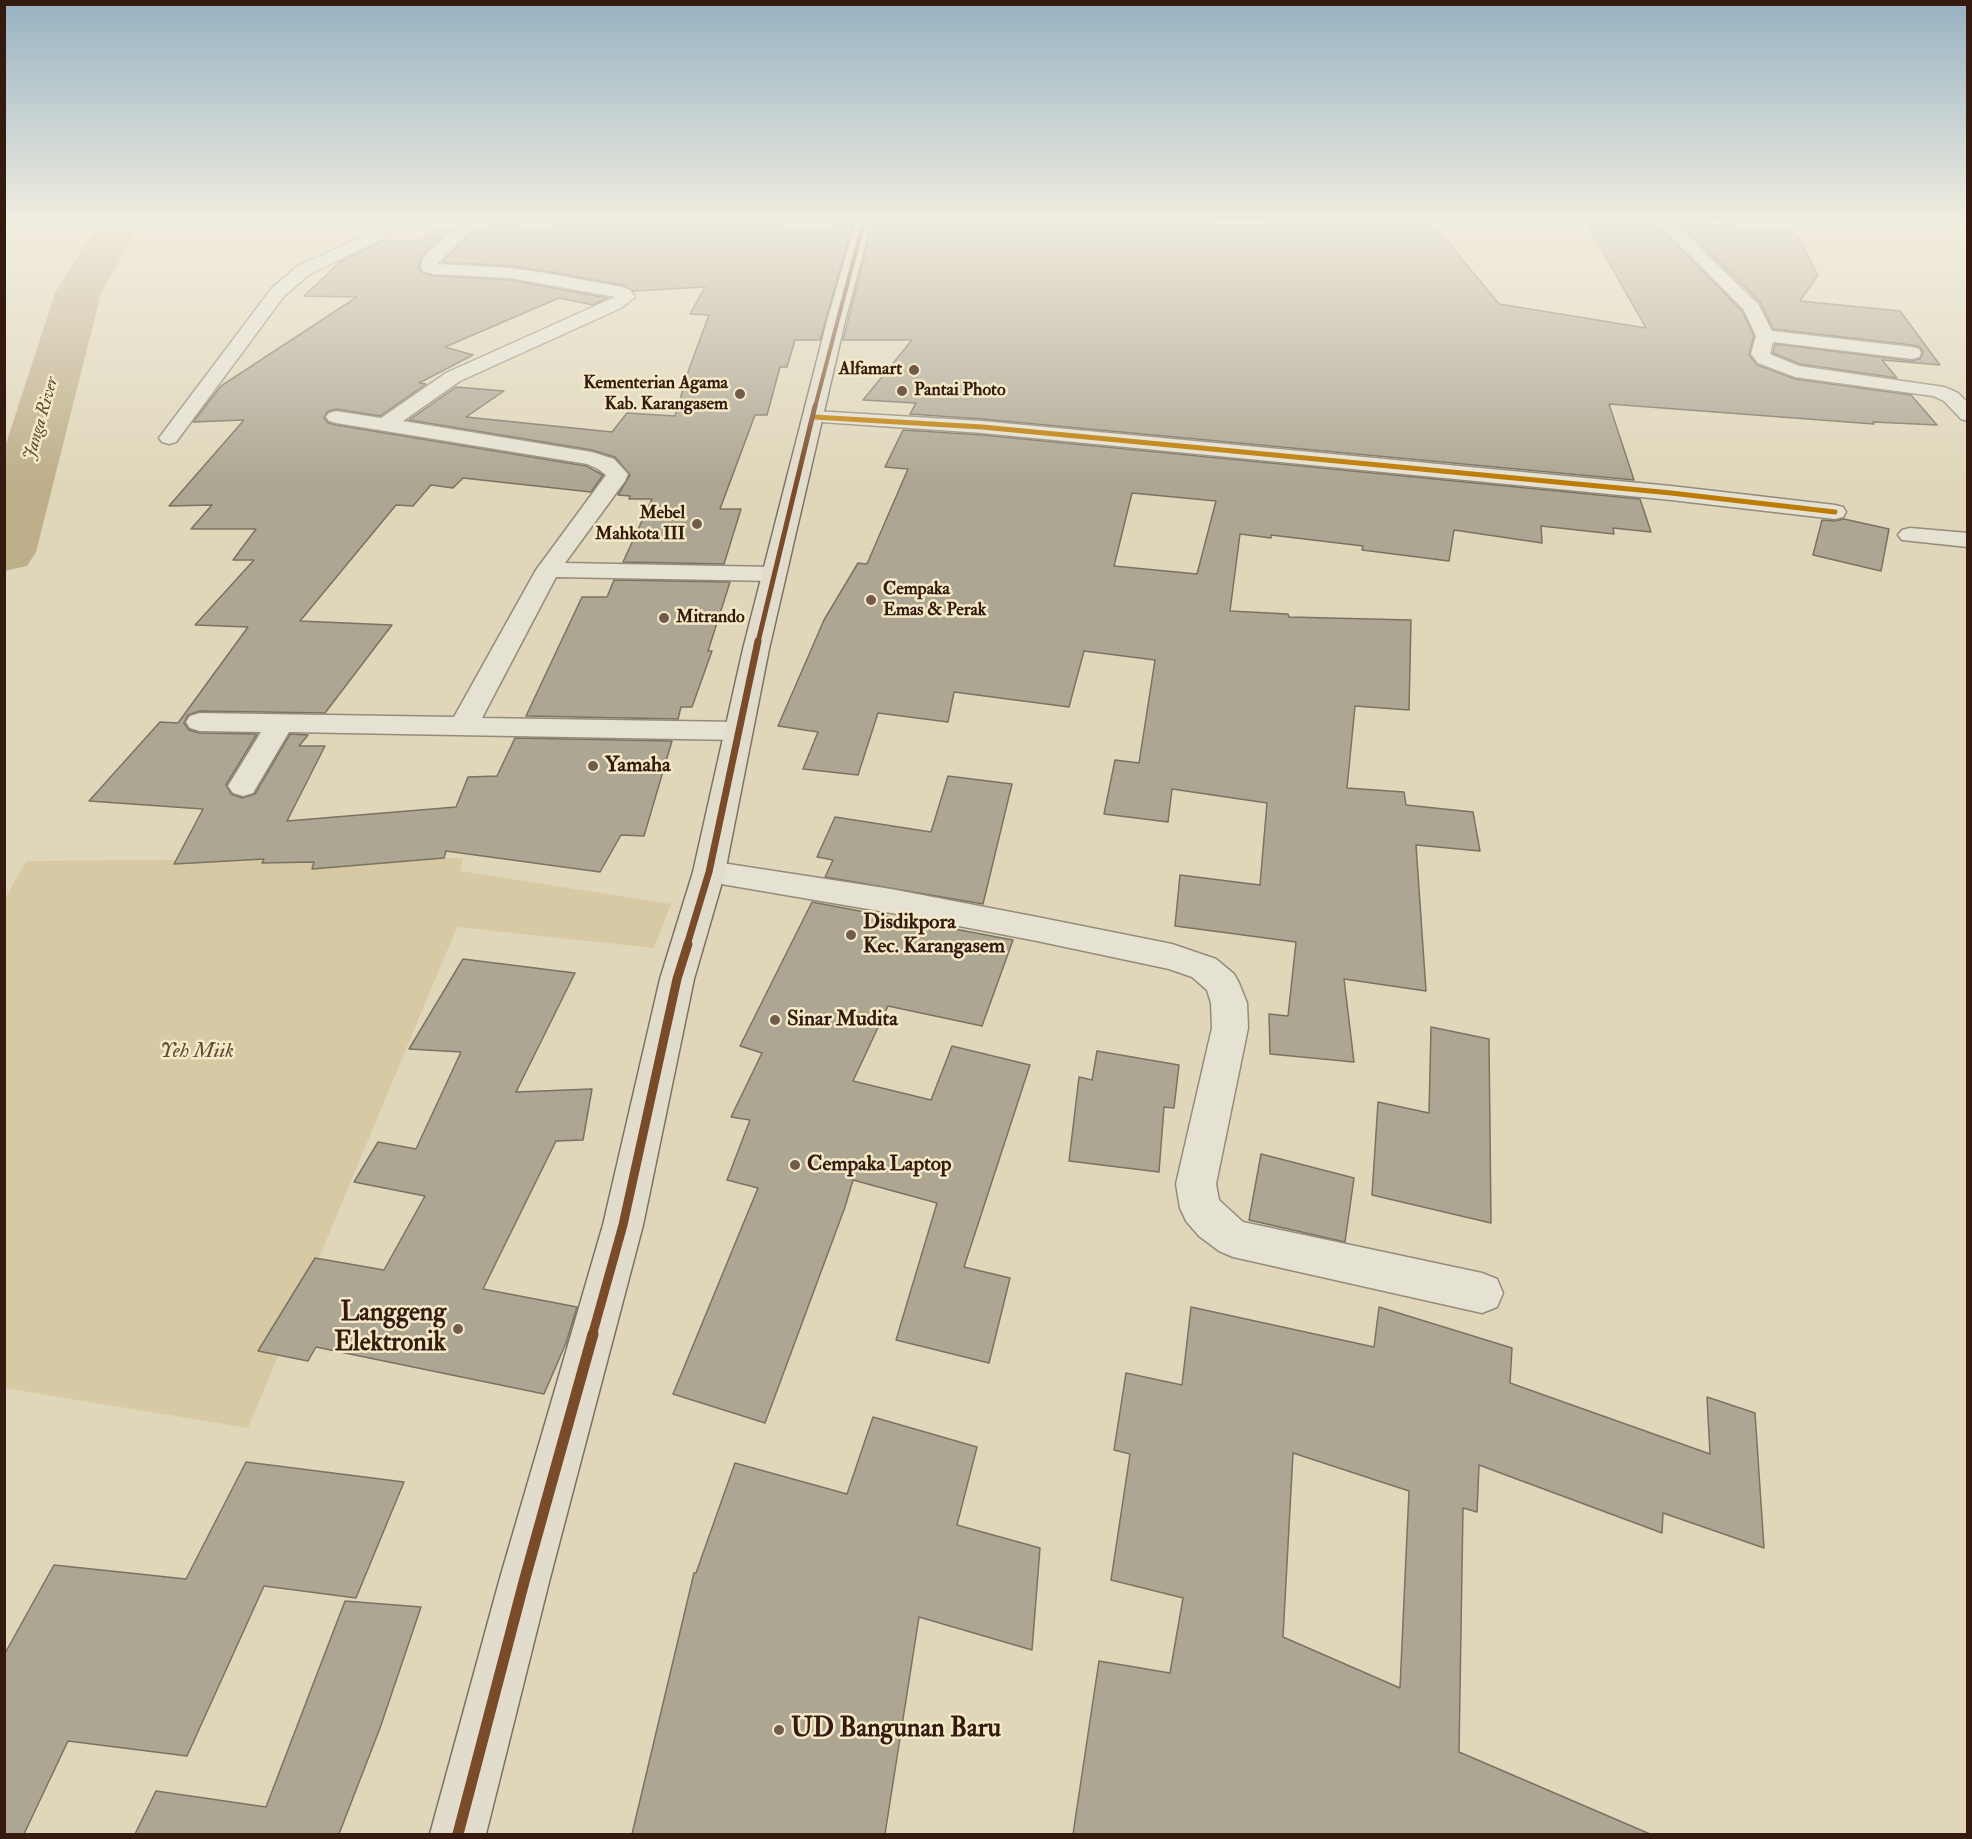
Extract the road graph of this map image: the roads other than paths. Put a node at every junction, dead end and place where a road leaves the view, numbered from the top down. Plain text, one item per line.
1 (265, 310) edge
2 (602, 310) edge
3 (839, 310) edge
4 (1753, 310) edge
5 (1765, 336) junction
6 (1912, 353) dead end
7 (1968, 414) edge
8 (336, 417) dead end
9 (813, 417) junction
10 (384, 425) junction
11 (170, 438) dead end
12 (1835, 512) dead end
13 (1910, 535) dead end
14 (1968, 540) edge
15 (548, 570) junction
16 (774, 574) junction
17 (200, 722) dead end
18 (279, 725) junction
19 (463, 727) junction
20 (737, 731) junction
21 (243, 786) dead end
22 (709, 873) junction
23 (1482, 1293) dead end
24 (458, 1834) edge

1 - 11 street
2 - 10 street
3 - 9 highway
4 - 5 street
5 - 6 street
5 - 7 street
8 - 10 street
9 - 12 street
9 - 16 highway
10 - 15 street
13 - 14 street
15 - 16 street
15 - 19 street
16 - 20 highway
17 - 18 street
18 - 19 street
18 - 21 street
19 - 20 street
20 - 22 highway
22 - 23 street
22 - 24 highway

